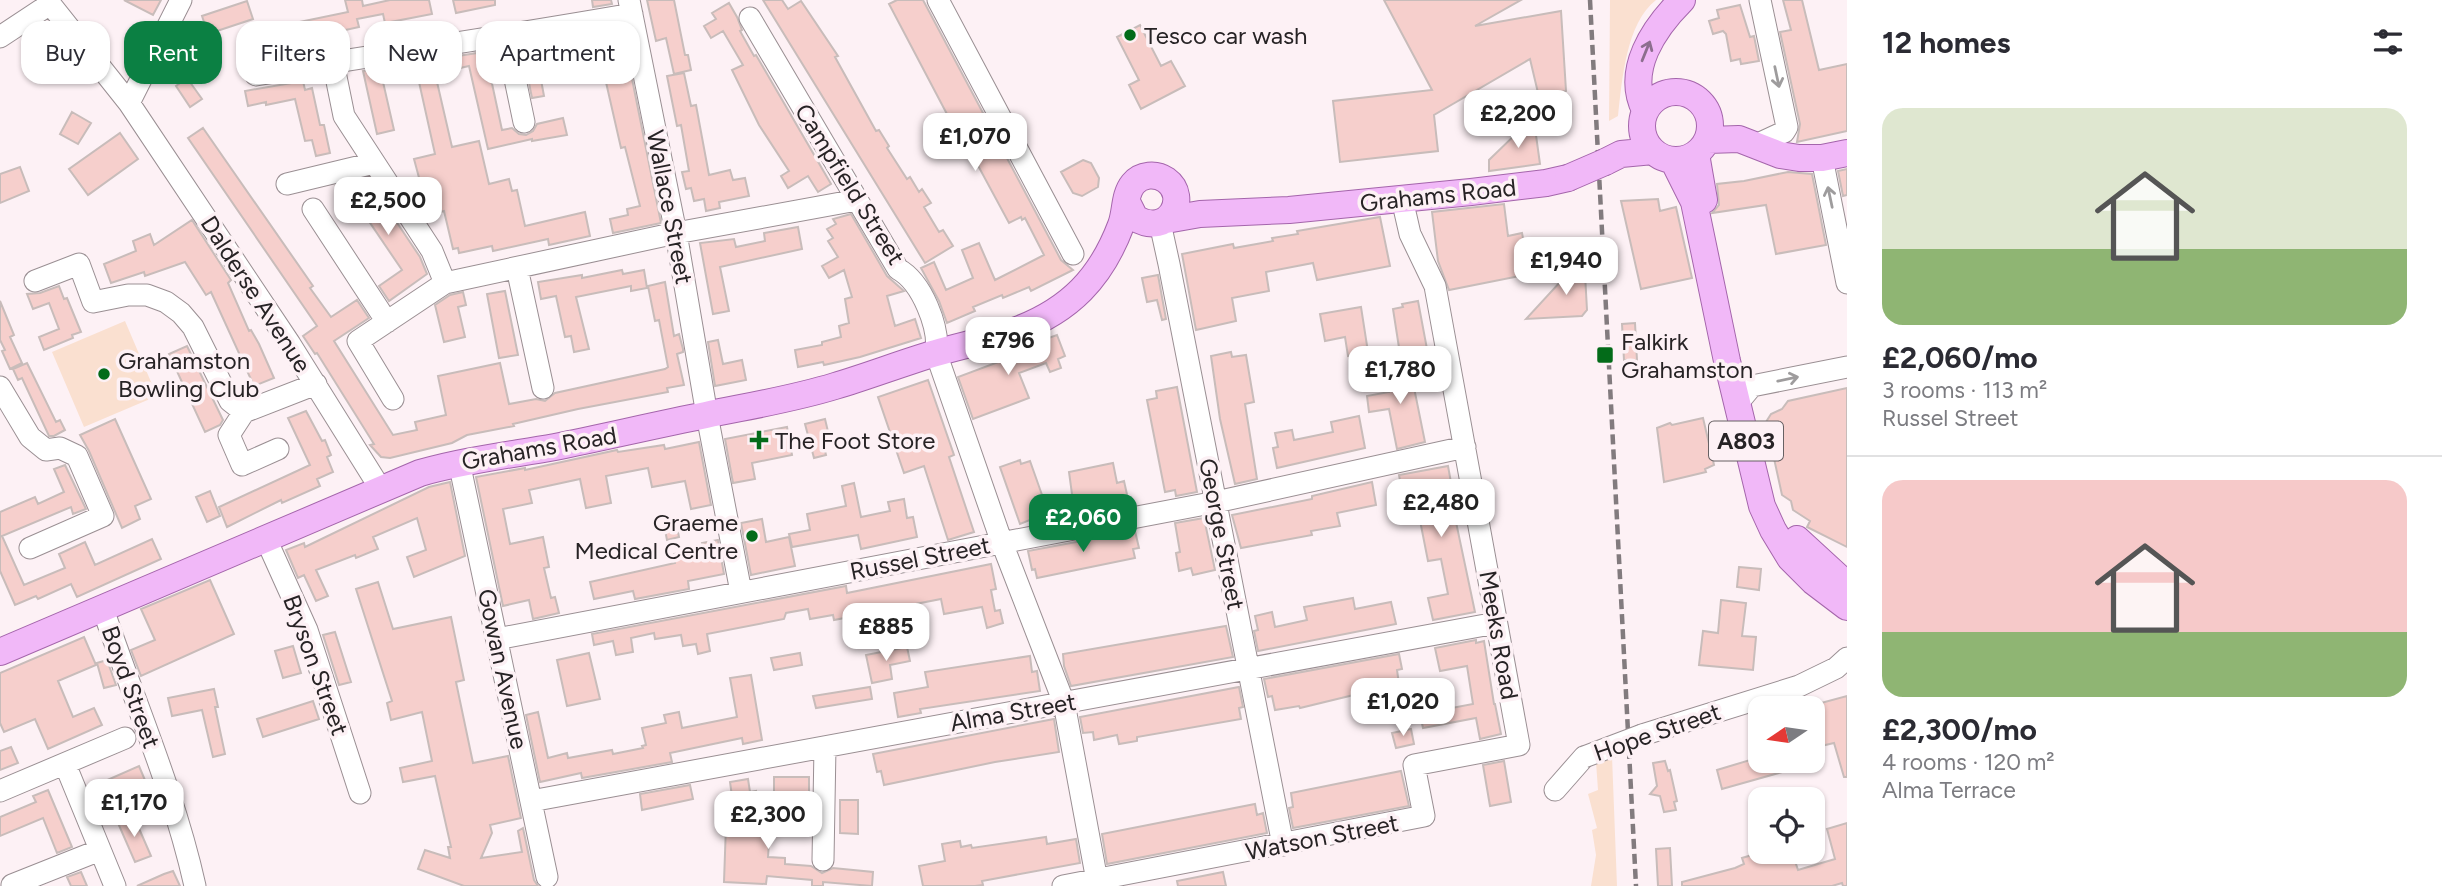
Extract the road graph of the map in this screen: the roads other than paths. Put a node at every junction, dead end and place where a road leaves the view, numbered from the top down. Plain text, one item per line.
1 (181, 0) edge
2 (938, 0) edge
3 (1682, 0) edge
4 (1760, 0) edge
5 (48, 2) edge
6 (631, 7) edge
7 (750, 18) dead end
8 (571, 21) edge
9 (0, 37) edge
10 (476, 40) edge
11 (350, 59) edge
12 (337, 84) edge
13 (516, 84) edge
14 (129, 103) junction
15 (1644, 115) junction
16 (524, 122) dead end
17 (1756, 145) junction
18 (1682, 151) junction
19 (1834, 155) edge
20 (1613, 158) junction
21 (374, 163) junction
22 (287, 184) dead end
23 (1172, 186) junction
24 (1402, 199) junction
25 (857, 200) junction
26 (1127, 202) junction
27 (313, 209) dead end
28 (1250, 211) junction
29 (1160, 223) junction
30 (676, 233) junction
31 (1073, 254) dead end
32 (517, 268) junction
33 (35, 281) dead end
34 (445, 283) junction
35 (1088, 283) junction
36 (1847, 283) edge
37 (387, 322) junction
38 (936, 353) junction
39 (1847, 368) edge
40 (316, 384) junction
41 (0, 387) edge
42 (543, 388) dead end
43 (1744, 395) junction
44 (393, 399) dead end
45 (244, 412) junction
46 (707, 415) junction
47 (1465, 447) junction
48 (278, 449) dead end
49 (459, 462) junction
50 (380, 488) junction
51 (1216, 502) junction
52 (266, 539) junction
53 (1002, 543) junction
54 (30, 548) dead end
55 (1847, 584) edge
56 (741, 592) junction
57 (1847, 607) edge
58 (103, 609) junction
59 (1496, 623) junction
60 (497, 639) junction
61 (0, 652) edge
62 (1847, 658) edge
63 (1248, 668) junction
64 (1063, 703) junction
65 (125, 738) dead end
66 (1519, 745) joint
67 (825, 747) junction
68 (65, 764) junction
69 (1555, 790) dead end
70 (0, 791) edge
71 (360, 793) dead end
72 (531, 801) junction
73 (1283, 845) junction
74 (100, 850) junction
75 (823, 860) dead end
76 (547, 877) dead end
77 (1097, 883) edge
78 (12, 885) edge
79 (115, 886) edge
80 (195, 886) edge
81 (1063, 886) edge

1 - 14 street
2 - 31 street
15 -> 3 main road, A803
4 -> 17 street
5 - 9 street
5 - 14 street, Dalderse Avenue
6 - 8 street
6 - 30 street, Wallace Street
7 - 25 street, Campfield Street
10 - 11 street
12 - 21 street
13 - 16 street
14 - 40 street, Dalderse Avenue
15 - 18 main road, A803
15 - 18 main road, A803
15 - 20 main road
17 - 18 main road, Grahams Road
17 - 19 main road, Grahams Road
18 - 20 main road, Grahams Road
18 - 43 main road, A803
36 -> 19 street
20 - 24 main road, Grahams Road, bridge
21 - 22 street
21 - 34 street
23 - 26 main road
23 - 28 main road, Grahams Road
23 - 29 main road
24 - 28 main road, Grahams Road
24 - 47 street, Meeks Road
25 - 30 street
25 - 38 street, Campfield Street
26 - 29 main road
26 - 35 main road, Grahams Road
27 - 37 street
28 - 29 main road, Grahams Road
29 - 35 main road, Grahams Road
29 - 51 street, George Street
30 - 32 street
30 - 46 street, Wallace Street
32 - 34 street
32 - 42 street
33 - 45 street
34 - 37 street
35 - 38 main road, Grahams Road
37 - 44 street
38 - 46 main road, Grahams Road
38 - 53 street, Campfield Street
43 -> 39 street
40 - 45 street
40 - 50 street, Dalderse Avenue
41 - 54 street
43 - 55 main road, A803
43 - 57 main road, A803
45 - 48 street
46 - 49 main road, Grahams Road
46 - 56 street, Wallace Street
47 - 51 street, Russel Street
47 - 59 street, Meeks Road
49 - 50 main road, Grahams Road
49 - 60 street, Gowan Avenue
50 - 52 main road, Grahams Road
51 - 53 street, Russel Street
51 - 63 street, George Street
52 - 58 main road, Grahams Road
52 - 71 street, Bryson Street
53 - 56 street, Russel Street
53 - 64 street, Campfield Street
56 - 60 street, Russel Street
58 - 61 main road, Grahams Road
58 - 80 street, Boyd Street
59 - 63 street, Alma Street
59 - 66 street, Meeks Road
60 - 72 street, Gowan Avenue
62 - 69 street, Hope Street, bridge
63 - 64 street, Alma Street
63 - 73 street, George Street
64 - 67 street, Alma Street
64 - 77 street, Campfield Street
65 - 68 street
66 - 73 street, Watson Street
67 - 72 street, Alma Street
67 - 75 street
68 - 70 street
68 - 74 street
72 - 76 street, Gowan Avenue
73 - 77 street, Watson Street
74 - 78 street
74 - 79 street
77 - 81 street, Watson Street

